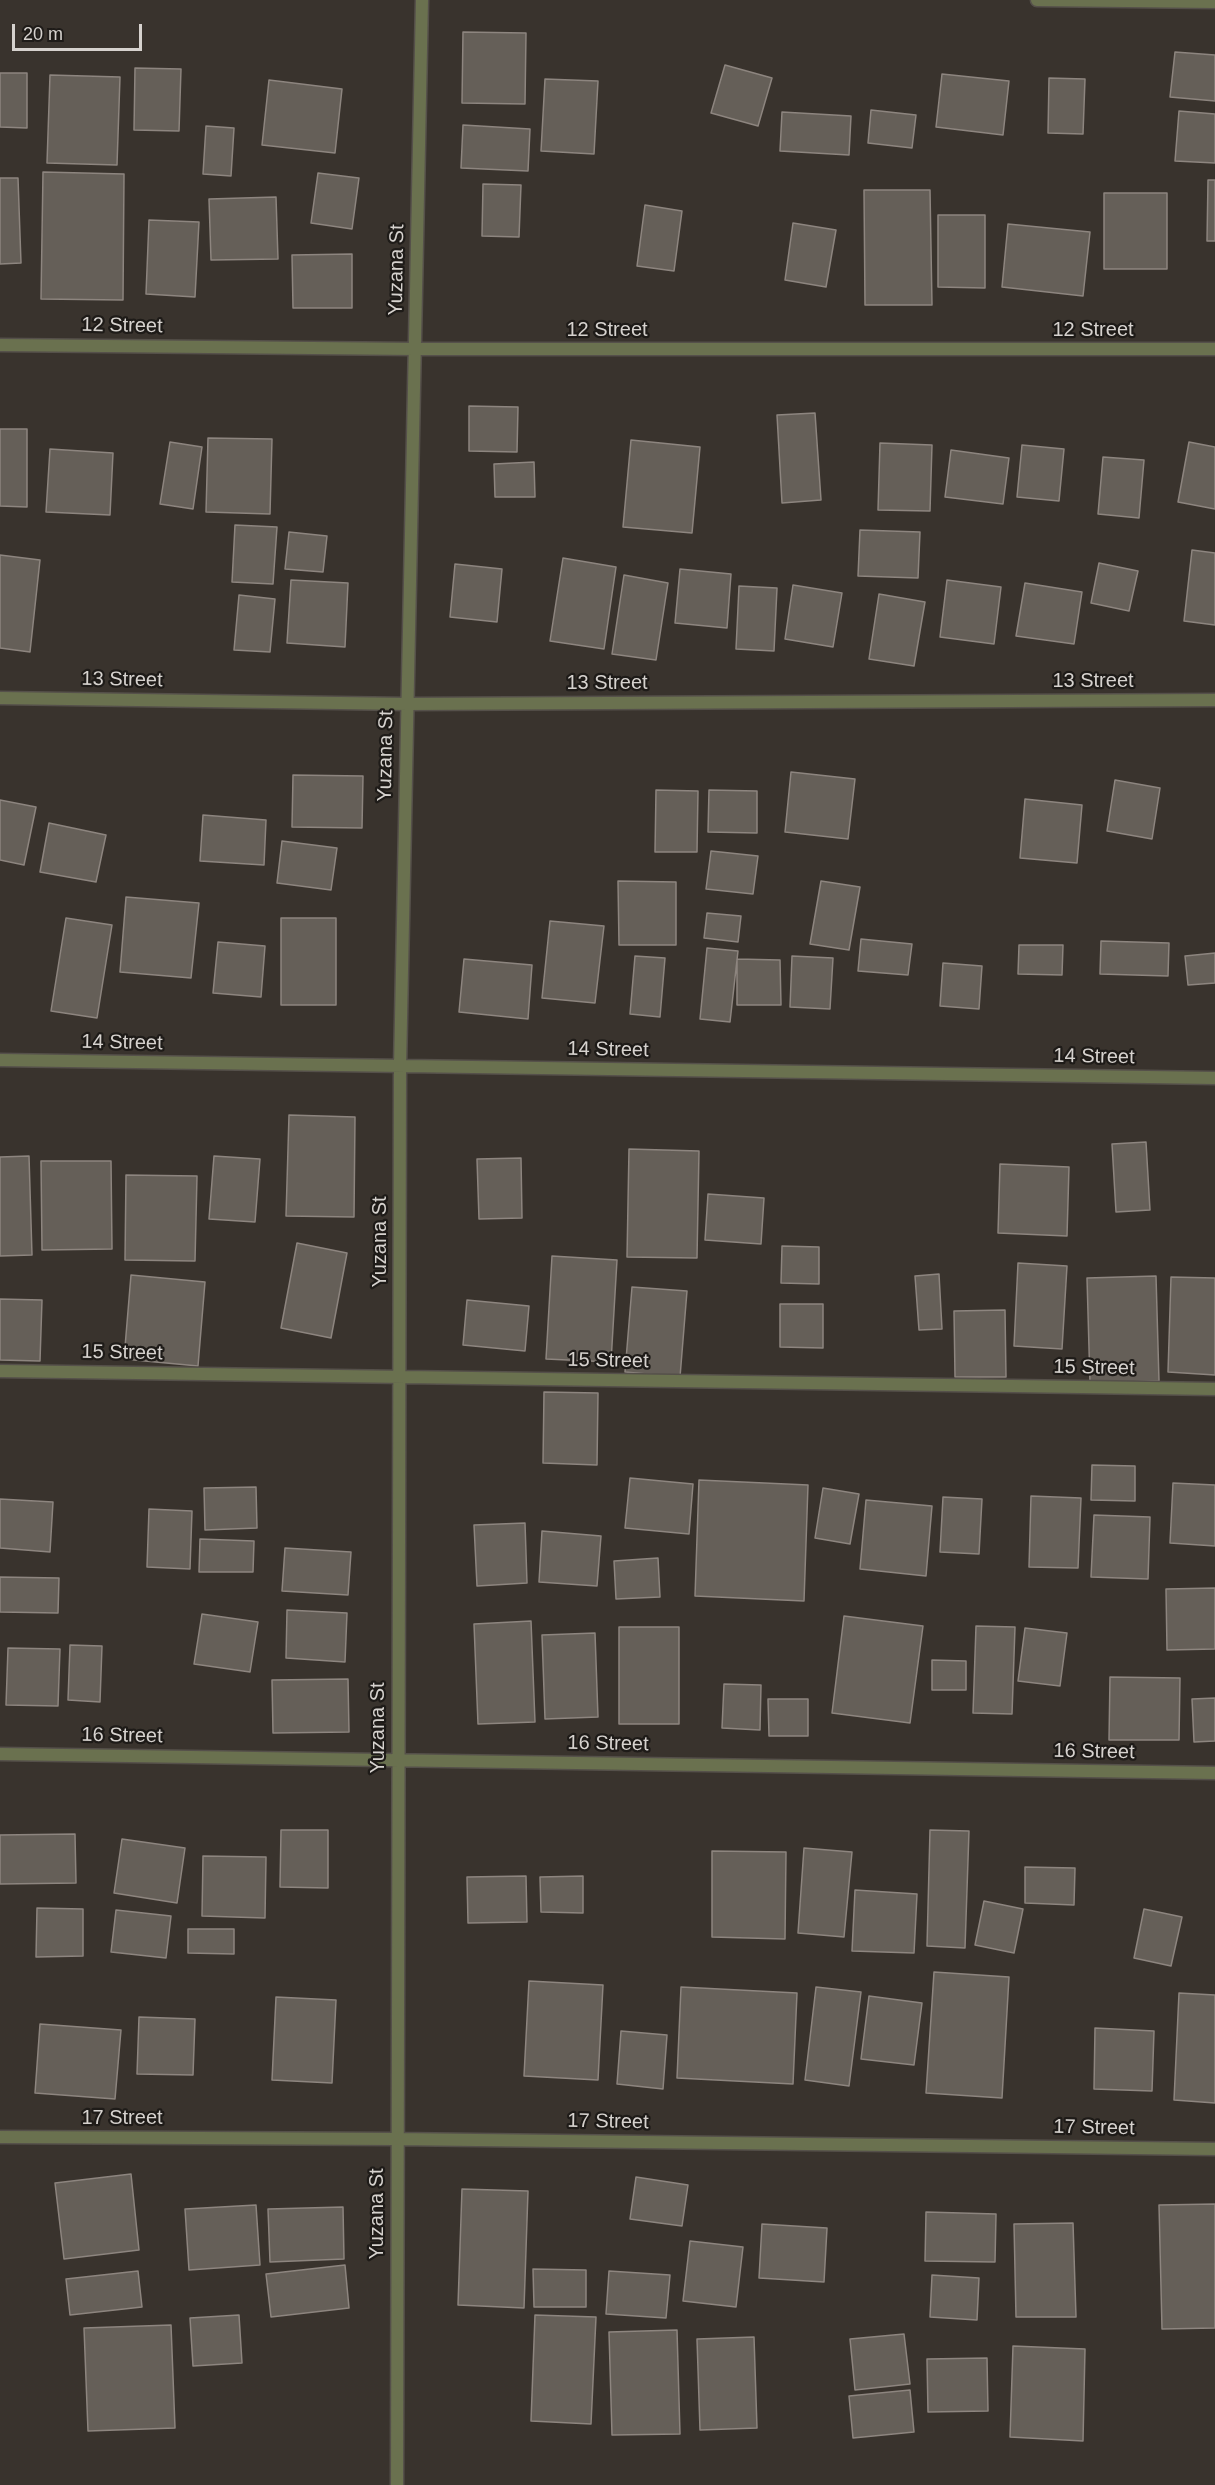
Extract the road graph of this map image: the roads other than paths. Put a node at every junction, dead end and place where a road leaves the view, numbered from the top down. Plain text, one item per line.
1 (422, 0) edge
2 (1037, 0) edge
3 (1215, 2) edge
4 (0, 345) edge
5 (415, 349) junction
6 (1215, 349) edge
7 (0, 698) edge
8 (1215, 700) edge
9 (407, 704) junction
10 (0, 1060) edge
11 (400, 1067) junction
12 (1215, 1078) edge
13 (0, 1371) edge
14 (399, 1378) junction
15 (1215, 1389) edge
16 (0, 1754) edge
17 (398, 1760) junction
18 (1215, 1773) edge
19 (0, 2137) edge
20 (396, 2139) junction
21 (1215, 2149) edge
22 (397, 2485) edge

1 - 5 street, Yuzana St
2 - 3 street
4 - 5 street, 12 Street
5 - 6 street, 12 Street
5 - 9 street, Yuzana St
7 - 9 street, 13 Street
8 - 9 street, 13 Street
9 - 11 street, Yuzana St
10 - 11 street, 14 Street
11 - 12 street, 14 Street
11 - 14 street, Yuzana St
13 - 14 street, 15 Street
14 - 15 street, 15 Street
14 - 17 street, Yuzana St
16 - 17 street, 16 Street
17 - 18 street, 16 Street
17 - 20 street, Yuzana St
19 - 20 street, 17 Street
20 - 21 street, 17 Street
20 - 22 street, Yuzana St

